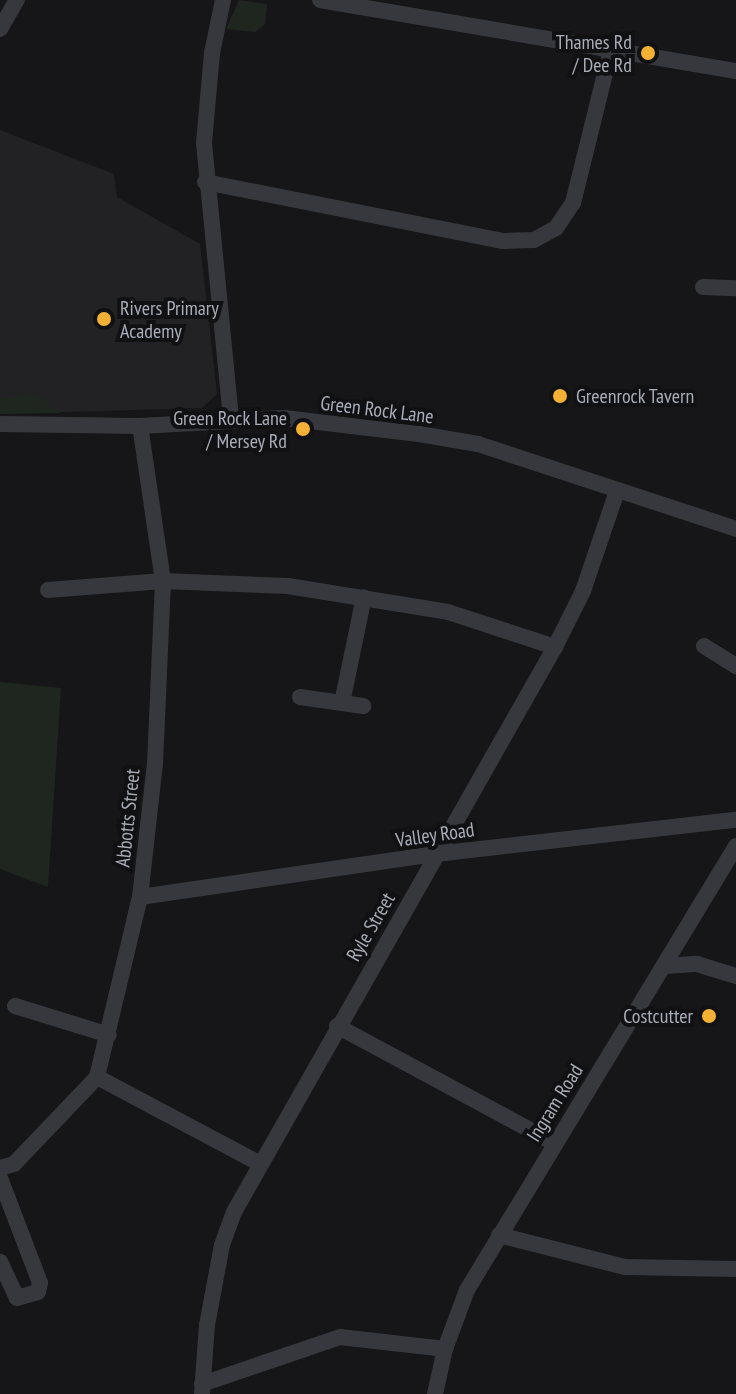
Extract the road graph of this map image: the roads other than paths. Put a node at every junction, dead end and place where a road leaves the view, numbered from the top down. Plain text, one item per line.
1 (17, 0) edge
2 (223, 0) edge
3 (320, 0) edge
4 (0, 29) edge
5 (611, 50) junction
6 (736, 71) edge
7 (205, 182) junction
8 (703, 287) dead end
9 (736, 288) edge
10 (231, 417) junction
11 (0, 424) edge
12 (140, 426) junction
13 (617, 491) junction
14 (736, 529) edge
15 (163, 581) junction
16 (48, 590) dead end
17 (364, 597) junction
18 (704, 646) dead end
19 (555, 647) junction
20 (736, 666) edge
21 (300, 697) dead end
22 (342, 703) junction
23 (363, 706) dead end
24 (736, 820) edge
25 (736, 846) edge
26 (436, 854) junction
27 (140, 897) junction
28 (666, 966) junction
29 (736, 976) edge
30 (15, 1006) dead end
31 (337, 1026) junction
32 (109, 1035) junction
33 (97, 1077) junction
34 (554, 1143) junction
35 (259, 1163) junction
36 (0, 1168) edge
37 (0, 1178) edge
38 (499, 1235) junction
39 (0, 1262) edge
40 (736, 1269) edge
41 (445, 1349) junction
42 (202, 1389) edge
43 (435, 1394) edge

1 - 4 street
2 - 7 street
3 - 5 street
5 - 6 street
5 - 7 street
7 - 10 street
8 - 9 street
10 - 12 street, Green Rock Lane
10 - 13 street, Green Rock Lane
11 - 12 street, Green Rock Lane
12 - 15 street, Abbotts Street
13 - 14 street, Green Rock Lane
13 - 19 street, Ryle Street
15 - 16 street
15 - 17 street
15 - 27 street, Abbotts Street
17 - 19 street
17 - 22 street
18 - 20 street
19 - 26 street, Ryle Street
21 - 22 street
22 - 23 street
24 - 26 street, Valley Road
25 - 28 street, Ingram Road
26 - 27 street, Valley Road
26 - 31 street, Ryle Street
27 - 32 street, Abbotts Street
28 - 29 street
28 - 34 street, Ingram Road
30 - 32 street
31 - 34 street
31 - 35 street, Ryle Street
32 - 33 street, Abbotts Street
33 - 35 street
33 - 36 street, Abbotts Street
34 - 38 street, Ingram Road
35 - 42 street, Ryle Street
37 - 39 street
38 - 40 street
38 - 41 street, Ingram Road
41 - 42 street
41 - 43 street, Ingram Road

